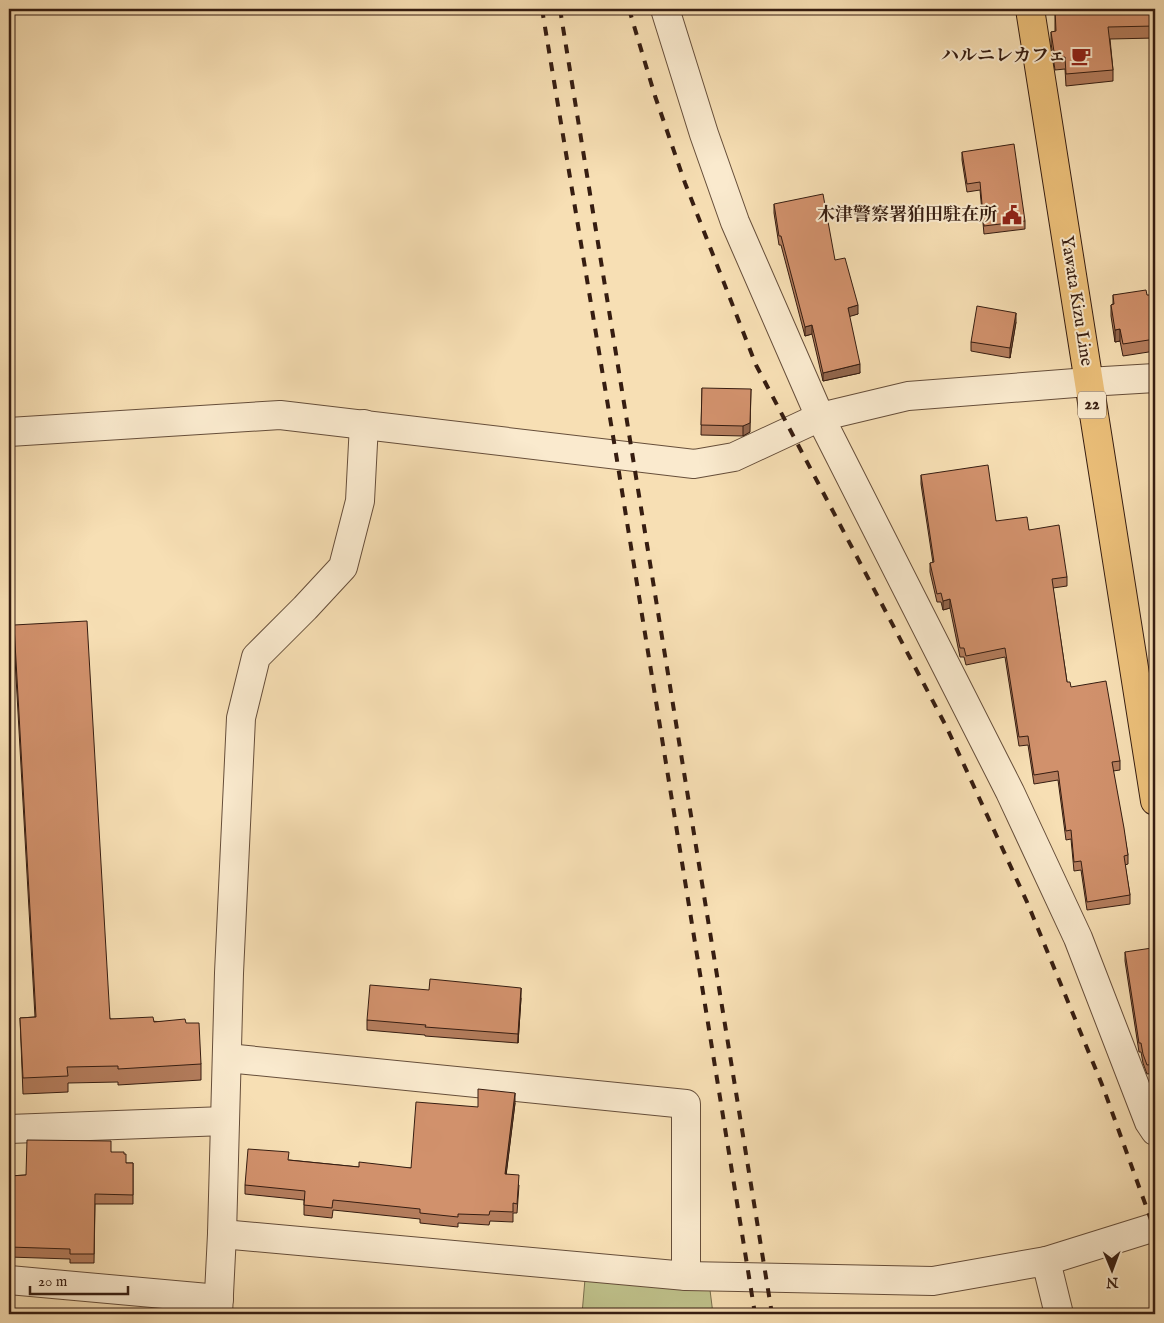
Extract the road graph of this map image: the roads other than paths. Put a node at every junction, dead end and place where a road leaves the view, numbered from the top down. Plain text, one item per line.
1 (665, 9) edge
2 (1030, 9) edge
3 (1155, 378) edge
4 (1088, 382) junction
5 (820, 417) junction
6 (364, 424) junction
7 (9, 432) edge
8 (1155, 801) edge
9 (228, 1058) junction
10 (224, 1122) junction
11 (9, 1129) edge
12 (1155, 1131) edge
13 (1155, 1227) edge
14 (222, 1234) junction
15 (1046, 1261) junction
16 (686, 1276) junction
17 (9, 1280) edge
18 (219, 1306) edge
19 (1059, 1314) edge

1 - 5 street
2 - 4 main road, Yawata Kizu Line / 22
3 - 4 street
4 - 5 street
4 - 8 main road, Yawata Kizu Line / 22
5 - 6 street
5 - 12 street
6 - 7 street
6 - 9 street
9 - 10 street
9 - 16 street
10 - 11 street
10 - 14 street
13 - 15 street
14 - 16 street
14 - 18 street
15 - 16 street
15 - 19 street
17 - 18 street

